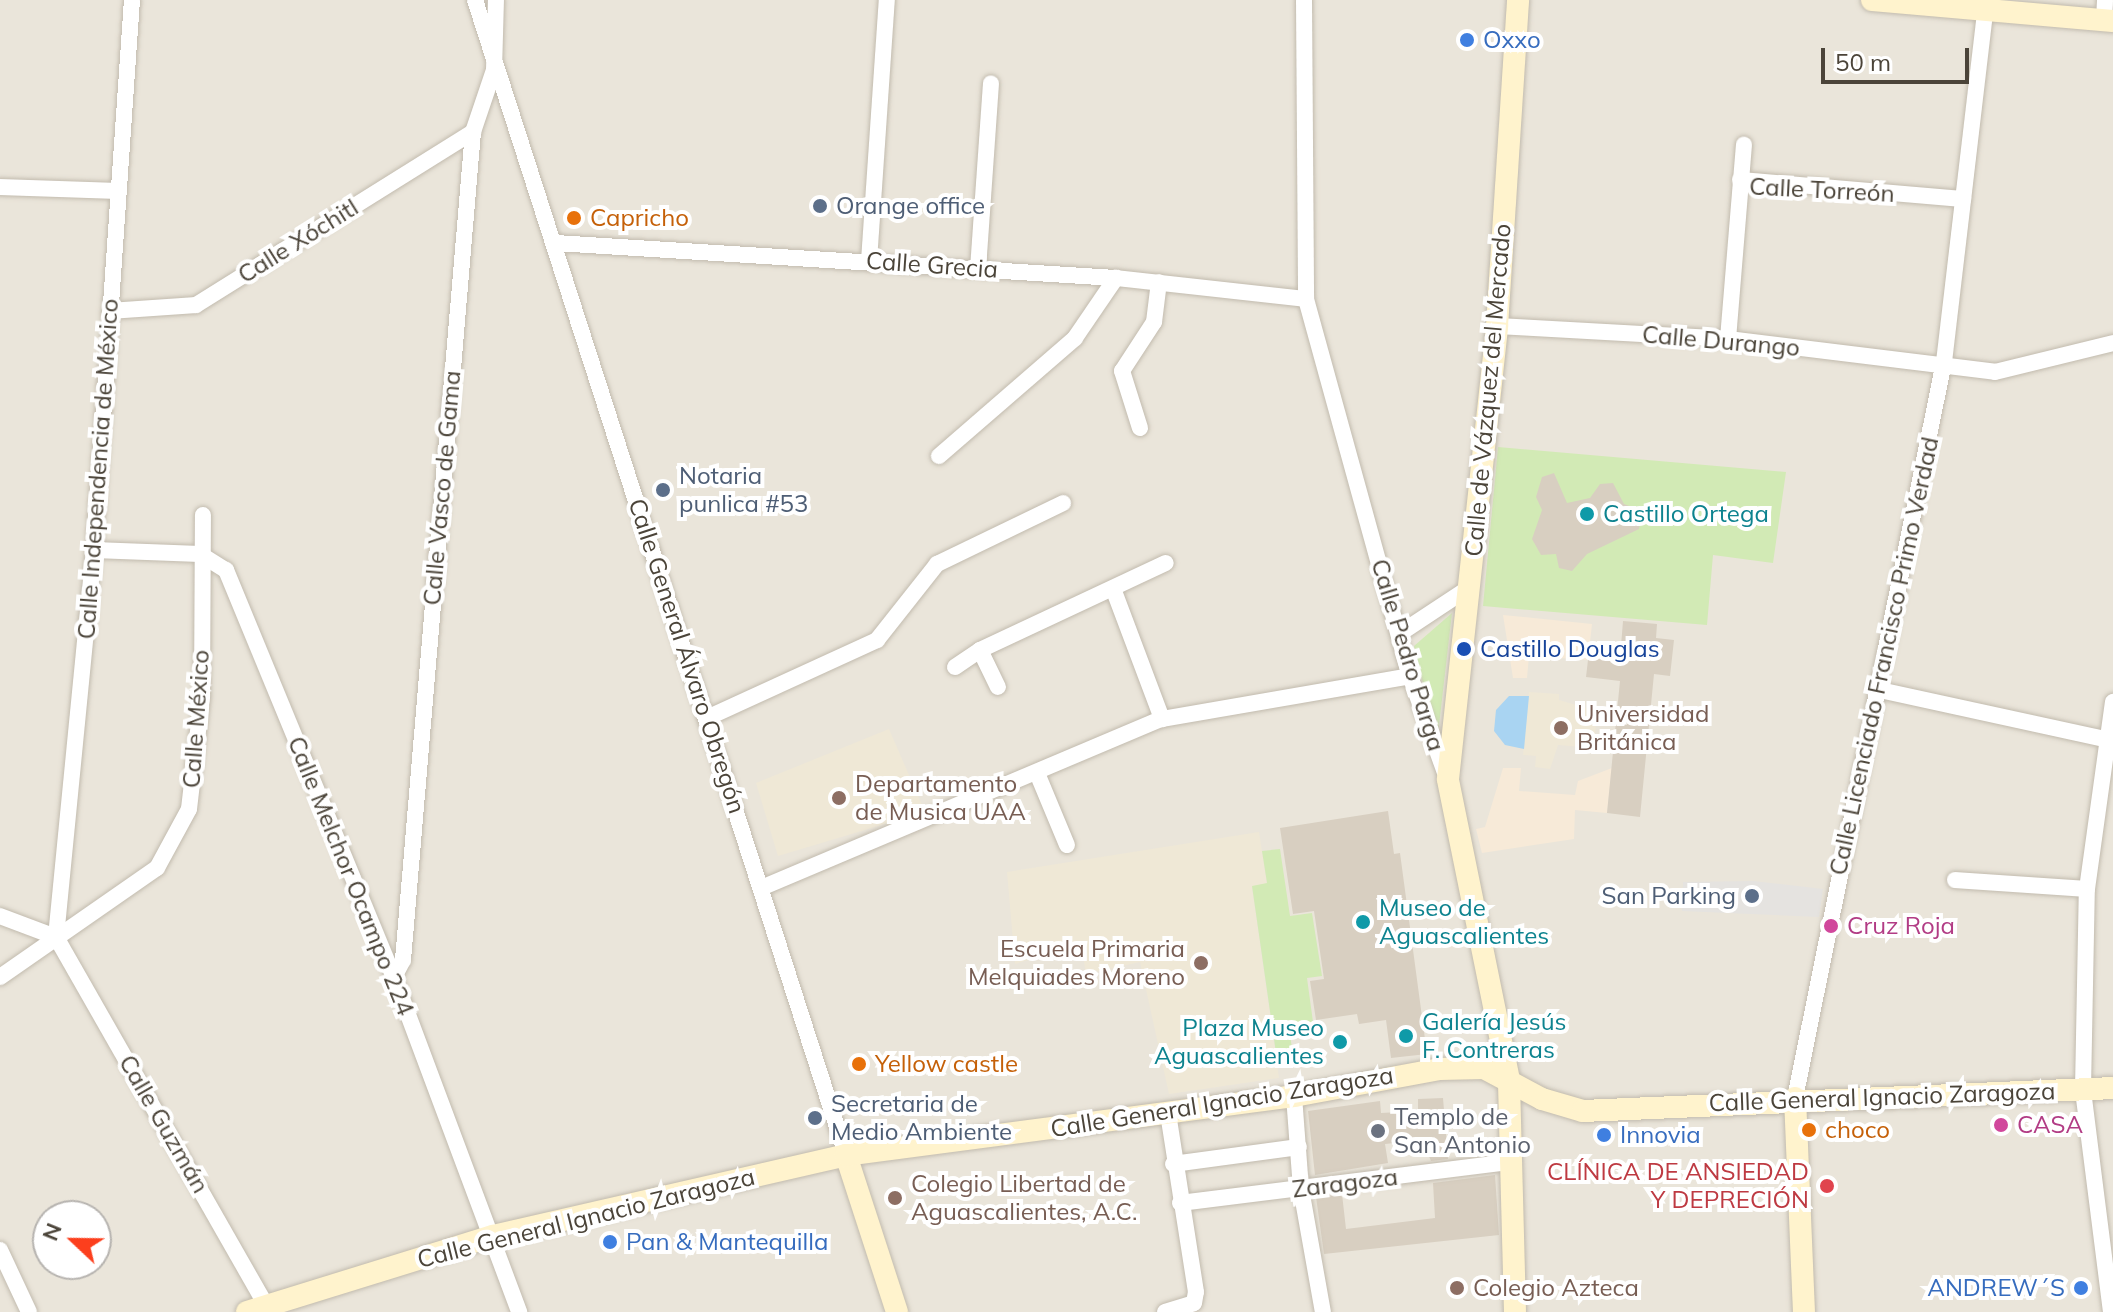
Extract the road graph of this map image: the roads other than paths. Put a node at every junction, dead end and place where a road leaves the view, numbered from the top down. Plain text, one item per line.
1 (132, 0) edge
2 (475, 0) edge
3 (496, 0) edge
4 (887, 0) edge
5 (1304, 0) edge
6 (1518, 0) edge
7 (1872, 0) edge
8 (1985, 5) edge
9 (2107, 14) edge
10 (494, 70) junction
11 (991, 83) dead end
12 (473, 132) junction
13 (1744, 145) dead end
14 (1740, 180) junction
15 (0, 187) edge
16 (118, 191) junction
17 (1963, 199) junction
18 (556, 243) junction
19 (869, 261) junction
20 (978, 269) junction
21 (1116, 278) junction
22 (1159, 282) junction
23 (1306, 299) junction
24 (110, 311) junction
25 (1497, 326) junction
26 (1728, 339) junction
27 (2113, 343) edge
28 (1944, 362) junction
29 (1140, 428) dead end
30 (939, 456) dead end
31 (1063, 503) dead end
32 (203, 515) dead end
33 (94, 550) junction
34 (200, 554) junction
35 (1166, 563) dead end
36 (1470, 587) junction
37 (1114, 591) junction
38 (1399, 634) junction
39 (980, 650) junction
40 (955, 667) dead end
41 (1410, 676) junction
42 (998, 687) dead end
43 (1875, 689) junction
44 (2113, 702) edge
45 (707, 718) junction
46 (1162, 719) junction
47 (2110, 741) edge
48 (1037, 773) junction
49 (1448, 779) junction
50 (1067, 845) dead end
51 (1955, 880) dead end
52 (761, 888) junction
53 (2087, 889) junction
54 (0, 916) edge
55 (56, 937) junction
56 (0, 977) edge
57 (394, 977) junction
58 (1509, 1080) junction
59 (2113, 1088) edge
60 (2083, 1089) junction
61 (1294, 1096) junction
62 (1795, 1098) junction
63 (1168, 1113) junction
64 (1299, 1147) junction
65 (846, 1155) junction
66 (1510, 1162) junction
67 (1173, 1164) junction
68 (1301, 1189) junction
69 (1180, 1203) junction
70 (493, 1236) junction
71 (0, 1250) edge
72 (262, 1310) edge
73 (29, 1312) edge
74 (519, 1312) edge
75 (897, 1312) edge
76 (1165, 1312) edge
77 (1323, 1312) edge
78 (1515, 1312) edge
79 (1804, 1312) edge
80 (2111, 1312) edge

1 - 16 street, Calle Independencia de México
2 - 10 street, Calle General Álvaro Obregón
3 - 10 street, Calle Vasco de Gama
4 - 19 street
5 - 23 street, Calle Pedro Parga
6 - 25 street, Calle de Vázquez del Mercado
7 - 8 street
8 - 9 street
8 - 17 street, Calle Licenciado Francisco Primo Verdad
10 - 12 street, Calle Vasco de Gama
10 - 18 street, Calle General Álvaro Obregón
11 - 20 street
12 - 24 street, Calle Xóchitl
12 - 57 street, Calle Vasco de Gama
13 - 14 street
14 - 17 street, Calle Torreón
14 - 26 street, Calle Torreón
15 - 16 street
16 - 24 street, Calle Independencia de México
17 - 28 street, Calle Licenciado Francisco Primo Verdad
18 - 19 street, Calle Grecia
18 - 45 street, Calle General Álvaro Obregón
19 - 20 street, Calle Grecia
20 - 21 street, Calle Grecia
21 - 22 street, Calle Grecia
21 - 30 street
22 - 23 street, Calle Grecia
22 - 29 street
23 - 38 street, Calle Pedro Parga
24 - 33 street, Calle Independencia de México
25 - 26 street, Calle Durango
25 - 36 street, Calle de Vázquez del Mercado
26 - 28 street, Calle Durango
27 - 28 street, Calle Durango
28 - 43 street, Calle Licenciado Francisco Primo Verdad
31 - 45 street
32 - 34 street, Calle México
33 - 34 street
33 - 55 street, Calle Independencia de México
34 - 55 street, Calle México
34 - 57 street, Calle Melchor Ocampo 224
35 - 37 street
36 - 38 street
36 - 49 street, Calle de Vázquez del Mercado
37 - 39 street
37 - 46 street
38 - 41 street, Calle Pedro Parga
39 - 40 street
39 - 42 street
41 - 46 street
41 - 49 street, Calle Pedro Parga
43 - 47 street
43 - 62 street, Calle Licenciado Francisco Primo Verdad
44 - 47 street
45 - 52 street, Calle General Álvaro Obregón
46 - 48 street
47 - 53 street
48 - 50 street
48 - 52 street
49 - 58 street, Calle Pedro Parga
51 - 53 street
52 - 65 street, Calle General Álvaro Obregón
53 - 60 street
54 - 55 street
55 - 56 street, Calle México
55 - 72 street, Calle Guzmán
57 - 70 street, Calle Melchor Ocampo 224
58 - 61 street, Calle General Ignacio Zaragoza
58 - 62 street, Calle General Ignacio Zaragoza
58 - 66 street, Calle Pedro Parga
59 - 60 street, Calle General Ignacio Zaragoza
60 - 62 street, Calle General Ignacio Zaragoza
60 - 80 street
61 - 63 street, Calle General Ignacio Zaragoza
61 - 64 street
62 - 79 street, Calle Licenciado Francisco Primo Verdad
63 - 65 street, Calle General Ignacio Zaragoza
63 - 67 street
64 - 67 street, Zaragoza
64 - 68 street
65 - 70 street, Calle General Ignacio Zaragoza
65 - 75 street, Calle General Álvaro Obregón
66 - 68 street, Zaragoza
66 - 78 street, Calle Pedro Parga
67 - 69 street
68 - 69 street, Zaragoza
68 - 77 street
69 - 76 street
70 - 72 street, Calle General Ignacio Zaragoza
70 - 74 street, Calle Melchor Ocampo 224
71 - 73 street

